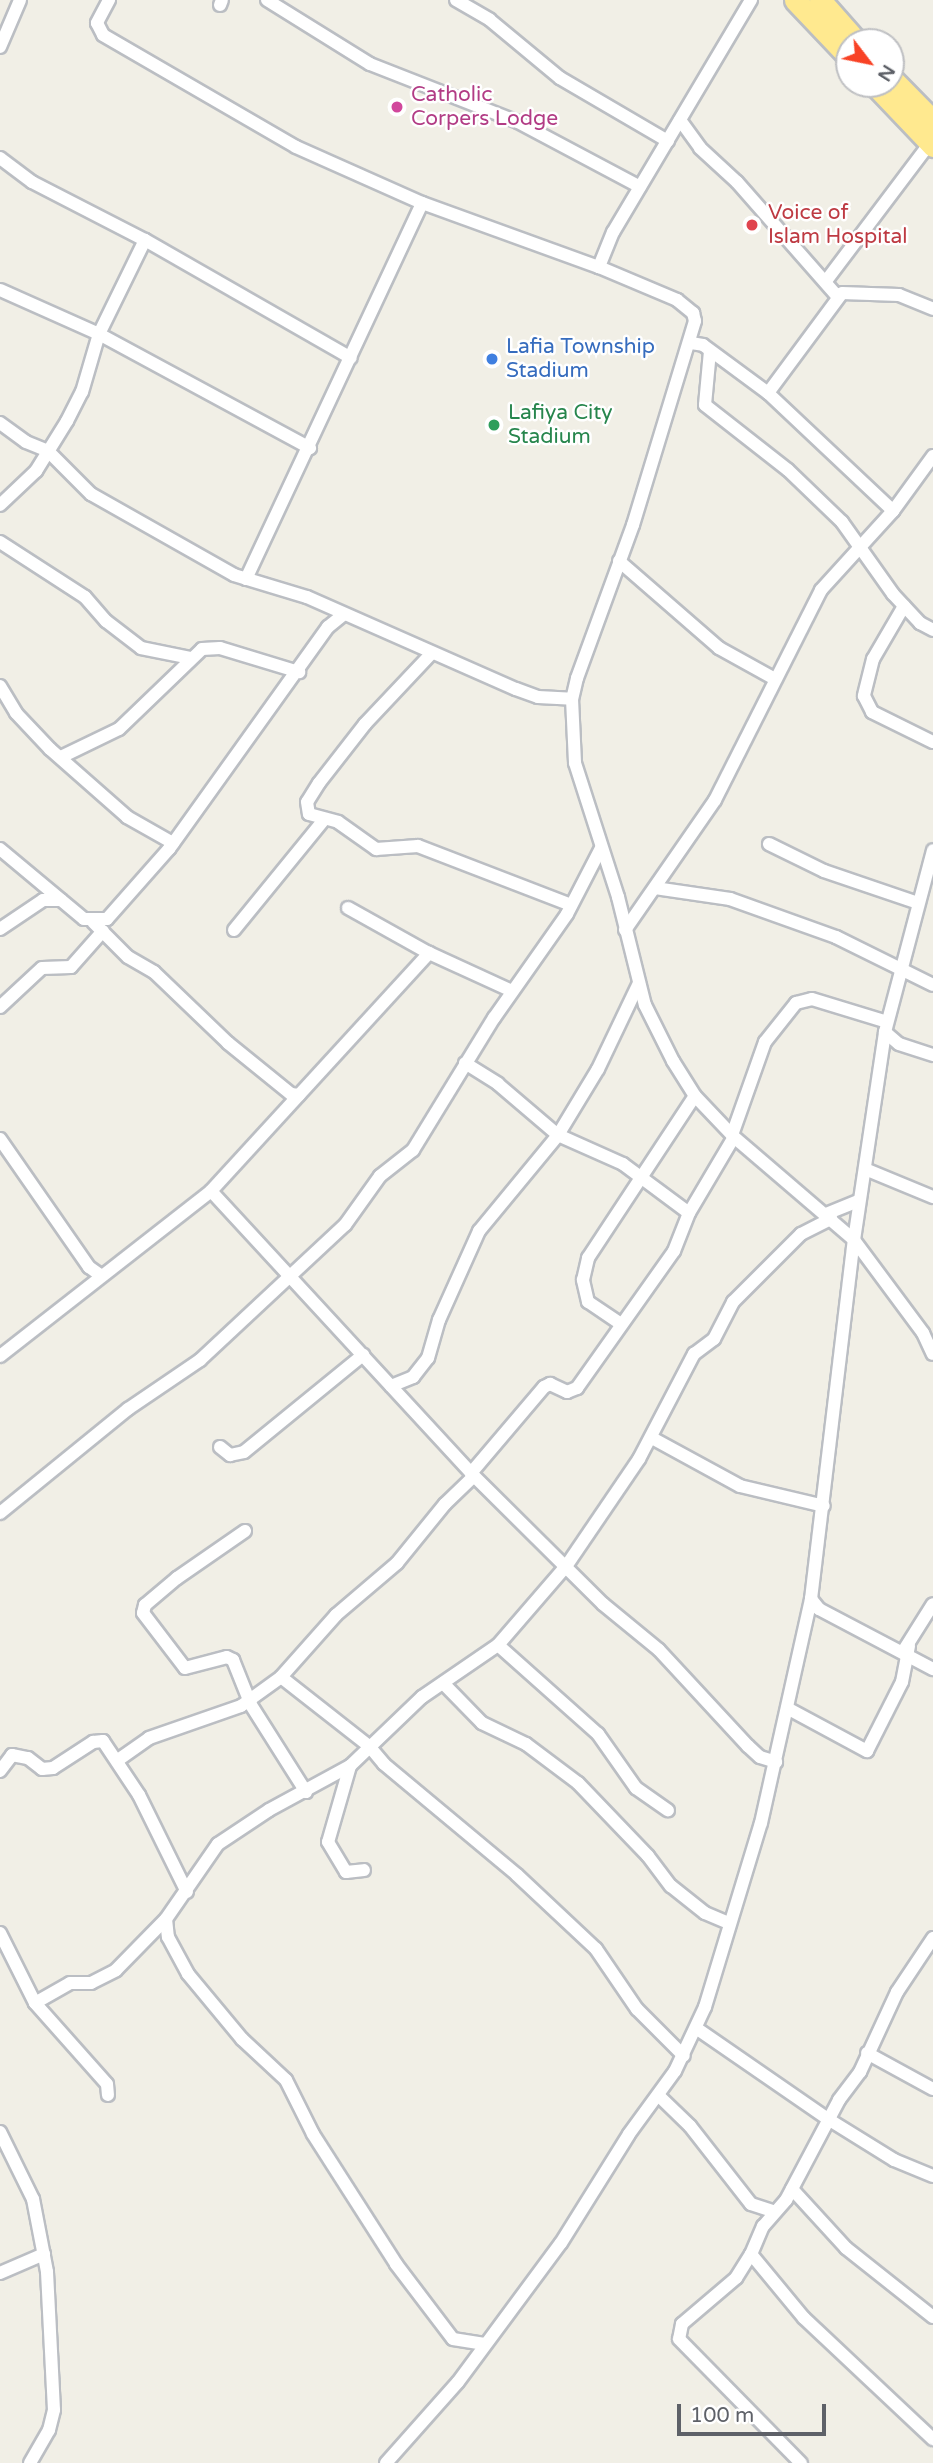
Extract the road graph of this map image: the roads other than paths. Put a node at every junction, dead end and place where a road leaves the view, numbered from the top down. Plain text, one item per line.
1 (20, 0) edge
2 (108, 0) edge
3 (267, 0) edge
4 (456, 0) edge
5 (751, 0) edge
6 (795, 0) edge
7 (820, 0) edge
8 (845, 28) edge
9 (835, 42) edge
10 (0, 47) edge
11 (905, 92) edge
12 (887, 98) edge
13 (680, 120) junction
14 (933, 121) edge
15 (668, 141) junction
16 (931, 145) edge
17 (0, 158) edge
18 (640, 187) junction
19 (422, 203) junction
20 (145, 240) junction
21 (599, 267) junction
22 (826, 281) junction
23 (0, 290) edge
24 (837, 296) junction
25 (15, 299) junction
26 (0, 302) edge
27 (933, 309) edge
28 (99, 334) junction
29 (691, 343) junction
30 (710, 351) junction
31 (351, 358) junction
32 (768, 393) junction
33 (0, 423) edge
34 (310, 448) junction
35 (48, 451) junction
36 (933, 456) edge
37 (0, 505) edge
38 (893, 511) junction
39 (0, 542) edge
40 (861, 546) junction
41 (619, 561) junction
42 (246, 579) junction
43 (904, 606) junction
44 (326, 607) junction
45 (343, 615) junction
46 (328, 627) junction
47 (933, 629) edge
48 (430, 655) junction
49 (190, 658) junction
50 (299, 672) junction
51 (775, 679) junction
52 (0, 687) edge
53 (572, 699) junction
54 (933, 742) edge
55 (61, 757) junction
56 (323, 821) junction
57 (173, 843) junction
58 (768, 844) dead end
59 (601, 848) junction
60 (0, 849) edge
61 (933, 850) edge
62 (655, 888) junction
63 (44, 894) junction
64 (924, 897) edge
65 (571, 905) junction
66 (348, 908) dead end
67 (103, 927) junction
68 (0, 929) edge
69 (234, 930) dead end
70 (625, 930) junction
71 (429, 953) junction
72 (901, 968) junction
73 (639, 984) junction
74 (933, 985) edge
75 (513, 991) junction
76 (0, 1007) edge
77 (886, 1027) junction
78 (899, 1044) junction
79 (882, 1053) junction
80 (933, 1055) edge
81 (465, 1063) junction
82 (695, 1096) junction
83 (293, 1097) junction
84 (737, 1112) junction
85 (718, 1121) junction
86 (558, 1135) junction
87 (733, 1136) junction
88 (0, 1139) edge
89 (865, 1169) junction
90 (643, 1180) junction
91 (211, 1191) junction
92 (933, 1197) edge
93 (859, 1201) junction
94 (689, 1213) junction
95 (828, 1217) junction
96 (854, 1240) junction
97 (100, 1275) junction
98 (293, 1277) junction
99 (621, 1324) junction
100 (929, 1341) edge
101 (933, 1354) edge
102 (363, 1355) junction
103 (0, 1356) edge
104 (399, 1389) junction
105 (652, 1438) junction
106 (220, 1447) dead end
107 (473, 1475) junction
108 (824, 1506) junction
109 (0, 1513) edge
110 (245, 1531) dead end
111 (566, 1565) junction
112 (815, 1604) junction
113 (933, 1604) edge
114 (498, 1645) junction
115 (906, 1652) junction
116 (933, 1670) edge
117 (281, 1676) junction
118 (443, 1683) junction
119 (248, 1704) junction
120 (787, 1708) junction
121 (369, 1746) junction
122 (118, 1760) junction
123 (776, 1762) junction
124 (350, 1766) junction
125 (0, 1771) edge
126 (306, 1792) junction
127 (668, 1810) dead end
128 (180, 1870) junction
129 (364, 1870) dead end
130 (199, 1873) junction
131 (187, 1892) junction
132 (166, 1919) junction
133 (728, 1923) junction
134 (0, 1933) edge
135 (933, 1938) edge
136 (35, 2003) junction
137 (696, 2028) junction
138 (867, 2053) junction
139 (684, 2056) junction
140 (933, 2089) edge
141 (108, 2095) dead end
142 (659, 2096) junction
143 (673, 2111) junction
144 (647, 2112) junction
145 (828, 2119) junction
146 (0, 2132) edge
147 (933, 2176) edge
148 (792, 2189) junction
149 (757, 2208) junction
150 (775, 2212) junction
151 (763, 2226) junction
152 (751, 2253) junction
153 (44, 2254) junction
154 (0, 2273) edge
155 (933, 2317) edge
156 (485, 2344) junction
157 (933, 2439) edge
158 (30, 2463) edge
159 (386, 2463) edge
160 (801, 2463) edge

1 - 10 street
2 - 19 street
3 - 18 street
4 - 15 street
5 - 13 street
6 - 9 highway
7 - 8 highway
11 - 14 highway
12 - 16 highway
13 - 15 street
13 - 22 street
15 - 18 street
16 - 22 street
17 - 20 street
18 - 21 street
19 - 21 street
19 - 31 street
20 - 28 street
20 - 31 street
21 - 29 street
22 - 24 street
23 - 25 street
24 - 27 street
24 - 32 street
25 - 26 street
25 - 28 street
28 - 34 street
28 - 35 street
29 - 30 street
29 - 41 street
30 - 32 street
30 - 40 street
31 - 34 street
32 - 38 street
33 - 35 street
34 - 42 street
35 - 37 street
35 - 42 street
36 - 38 street
38 - 40 street
39 - 49 street
40 - 43 street
40 - 51 street
41 - 51 street
41 - 53 street
42 - 44 street
43 - 47 street
43 - 54 street
44 - 45 street
44 - 46 street
45 - 46 street
45 - 48 street
46 - 50 street
48 - 53 street
48 - 56 street
49 - 50 street
49 - 55 street
50 - 57 street
51 - 62 street
52 - 55 street
53 - 59 street
55 - 57 street
56 - 65 street
56 - 69 street
57 - 67 street
58 - 64 street
59 - 65 street
59 - 70 street
60 - 63 street
61 - 64 street
62 - 70 street
62 - 72 street
63 - 67 street
63 - 68 street
64 - 72 street
65 - 75 street
66 - 71 street
67 - 76 street
67 - 83 street
70 - 73 street
71 - 75 street
71 - 83 street
72 - 74 street
72 - 77 street
73 - 82 street
73 - 86 street
75 - 81 street
77 - 78 street
77 - 79 street
77 - 84 street
78 - 79 street
78 - 80 street
79 - 89 street
81 - 86 street
81 - 98 street
82 - 85 street
82 - 90 street
83 - 91 street
84 - 85 street
84 - 87 street
85 - 87 street
86 - 90 street
86 - 104 street
87 - 94 street
87 - 95 street
88 - 97 street
89 - 92 street
89 - 93 street
90 - 94 street
90 - 99 street
91 - 97 street
91 - 98 street
93 - 95 street
93 - 96 street
94 - 99 street
95 - 96 street
95 - 105 street
96 - 100 street
96 - 108 street
97 - 103 street
98 - 102 street
98 - 109 street
99 - 107 street
100 - 101 street
102 - 104 street
102 - 106 street
104 - 107 street
105 - 108 street
105 - 111 street
107 - 111 street
107 - 117 street
108 - 112 street
110 - 119 street
111 - 114 street
111 - 123 street
112 - 115 street
112 - 120 street
113 - 115 street
114 - 118 street
114 - 127 street
115 - 116 street
115 - 120 street
117 - 119 street
117 - 121 street
118 - 121 street
118 - 133 street
119 - 122 street
119 - 126 street
120 - 123 street
121 - 124 street
121 - 139 street
122 - 125 street
122 - 128 street
123 - 133 street
124 - 126 street
124 - 129 street
126 - 130 street
128 - 130 street
128 - 131 street
130 - 131 street
131 - 132 street
132 - 136 street
132 - 156 street
133 - 137 street
134 - 136 street
135 - 138 street
136 - 141 street
137 - 139 street
137 - 145 street
138 - 140 street
138 - 145 street
139 - 142 street
142 - 143 street
142 - 144 street
143 - 144 street
143 - 149 street
144 - 156 street
145 - 147 street
145 - 148 street
146 - 153 street
148 - 150 street
148 - 155 street
149 - 150 street
149 - 151 street
150 - 151 street
151 - 152 street
152 - 157 street
152 - 160 street
153 - 154 street
153 - 158 street
156 - 159 street

